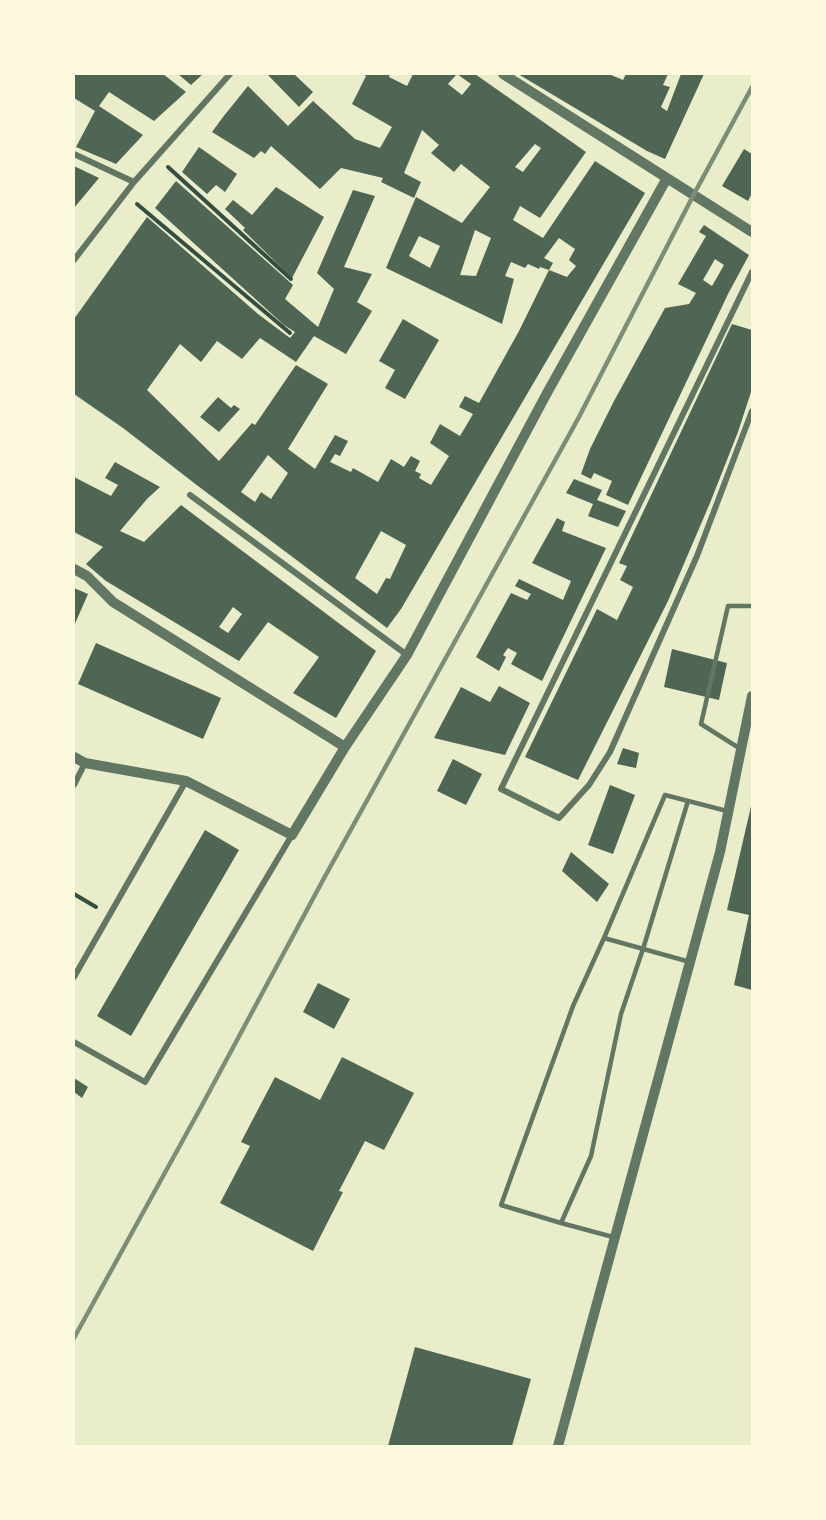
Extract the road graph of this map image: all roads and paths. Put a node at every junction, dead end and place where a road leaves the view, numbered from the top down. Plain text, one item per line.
1 (230, 74) edge
2 (503, 74) edge
3 (74, 154) edge
4 (156, 157) junction
5 (667, 178) junction
6 (134, 182) junction
7 (125, 194) junction
8 (753, 232) edge
9 (74, 260) edge
10 (753, 272) edge
11 (291, 279) dead end
12 (290, 333) dead end
13 (753, 411) edge
14 (190, 495) dead end
15 (74, 569) edge
16 (753, 606) edge
17 (406, 656) junction
18 (753, 696) edge
19 (748, 738) edge
20 (345, 747) junction
21 (741, 750) junction
22 (74, 757) edge
23 (85, 763) junction
24 (186, 781) junction
25 (74, 785) edge
26 (688, 801) junction
27 (729, 812) junction
28 (292, 835) junction
29 (74, 894) edge
30 (110, 915) junction
31 (604, 938) junction
32 (643, 949) junction
33 (690, 962) junction
34 (74, 977) edge
35 (74, 1042) edge
36 (561, 1223) junction
37 (615, 1238) junction
38 (558, 1446) edge

1 - 4 street
2 - 5 street
3 - 6 street
4 - 6 street
4 - 11 path
5 - 8 street
5 - 17 street
6 - 7 street
7 - 9 street
7 - 12 path
10 - 13 street
14 - 17 street
15 - 20 street
16 - 21 lane
17 - 20 street
18 - 19 street
19 - 21 street
20 - 28 street
21 - 27 street
22 - 23 street
23 - 24 street
23 - 25 street
24 - 28 street
24 - 30 street
26 - 27 lane
26 - 31 lane
26 - 32 lane
27 - 33 street
28 - 35 street
29 - 30 path
30 - 34 street
31 - 32 lane
31 - 36 lane
32 - 33 lane
32 - 36 lane
33 - 37 street
36 - 37 lane
37 - 38 street

